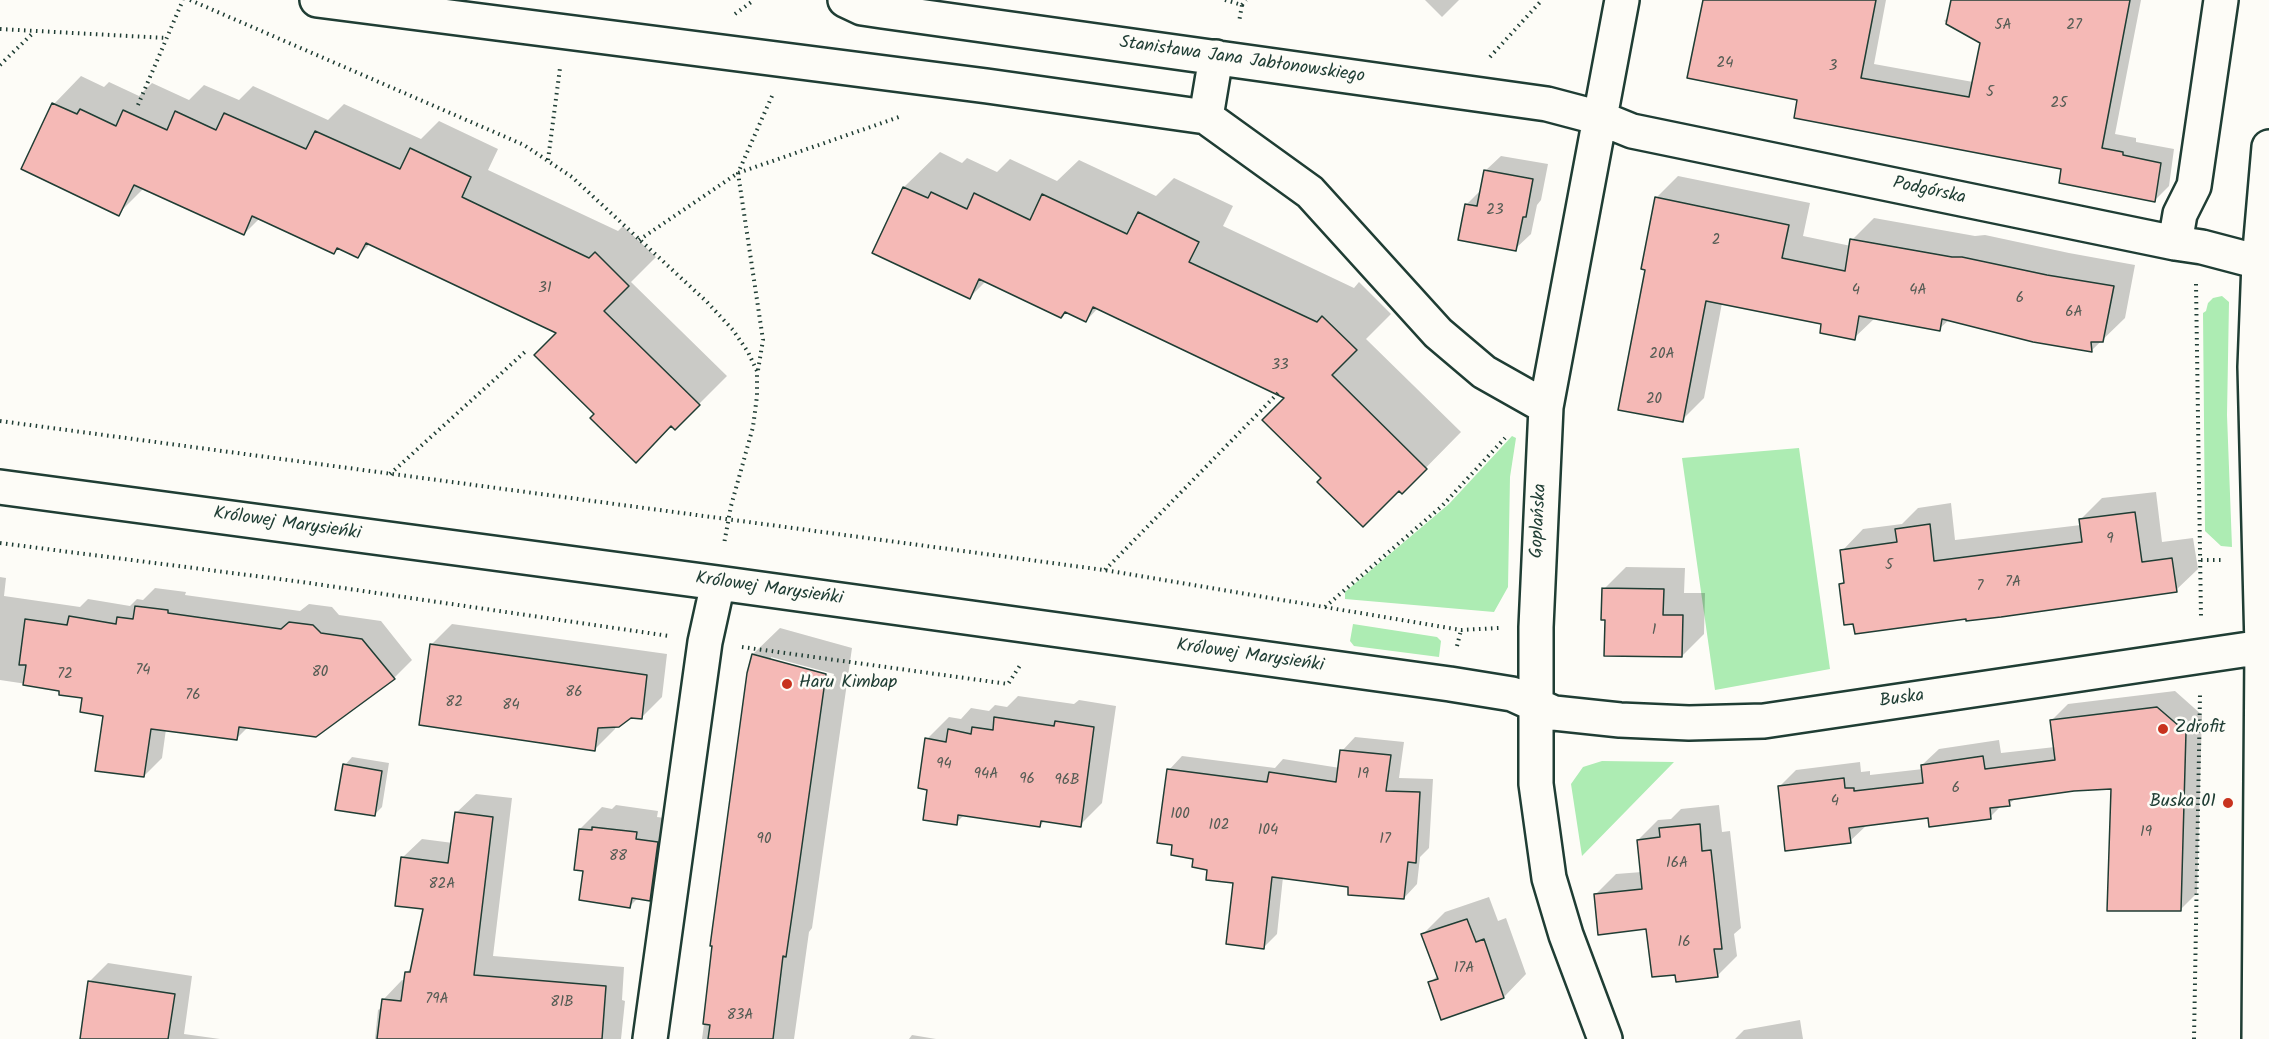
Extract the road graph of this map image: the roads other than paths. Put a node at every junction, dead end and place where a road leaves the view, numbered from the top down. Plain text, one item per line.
1 (317, 0) edge
2 (845, 0) edge
3 (1622, 0) edge
4 (2221, 0) edge
5 (1216, 57) junction
6 (1206, 117) junction
7 (1600, 118) junction
8 (2269, 147) edge
9 (2175, 243) junction
10 (2259, 262) junction
11 (1546, 407) junction
12 (0, 487) edge
13 (718, 583) junction
14 (2266, 646) edge
15 (1535, 704) junction
16 (650, 1039) edge
17 (1605, 1039) edge
18 (2259, 1039) edge

1 - 6 street
2 - 5 street, Stanisława Jana Jabłonowskiego
3 - 7 street, Goplańska
4 - 9 street
5 - 6 street
5 - 7 street, Stanisława Jana Jabłonowskiego
6 - 11 street
7 - 9 street, Podgórska
7 - 11 street, Goplańska
8 - 10 street
9 - 10 street, Podgórska
10 - 14 street
11 - 15 street, Goplańska
12 - 13 street, Królowej Marysieńki
13 - 15 street, Królowej Marysieńki
13 - 16 street
14 - 15 street, Buska
14 - 18 street
15 - 17 street, Goplańska

